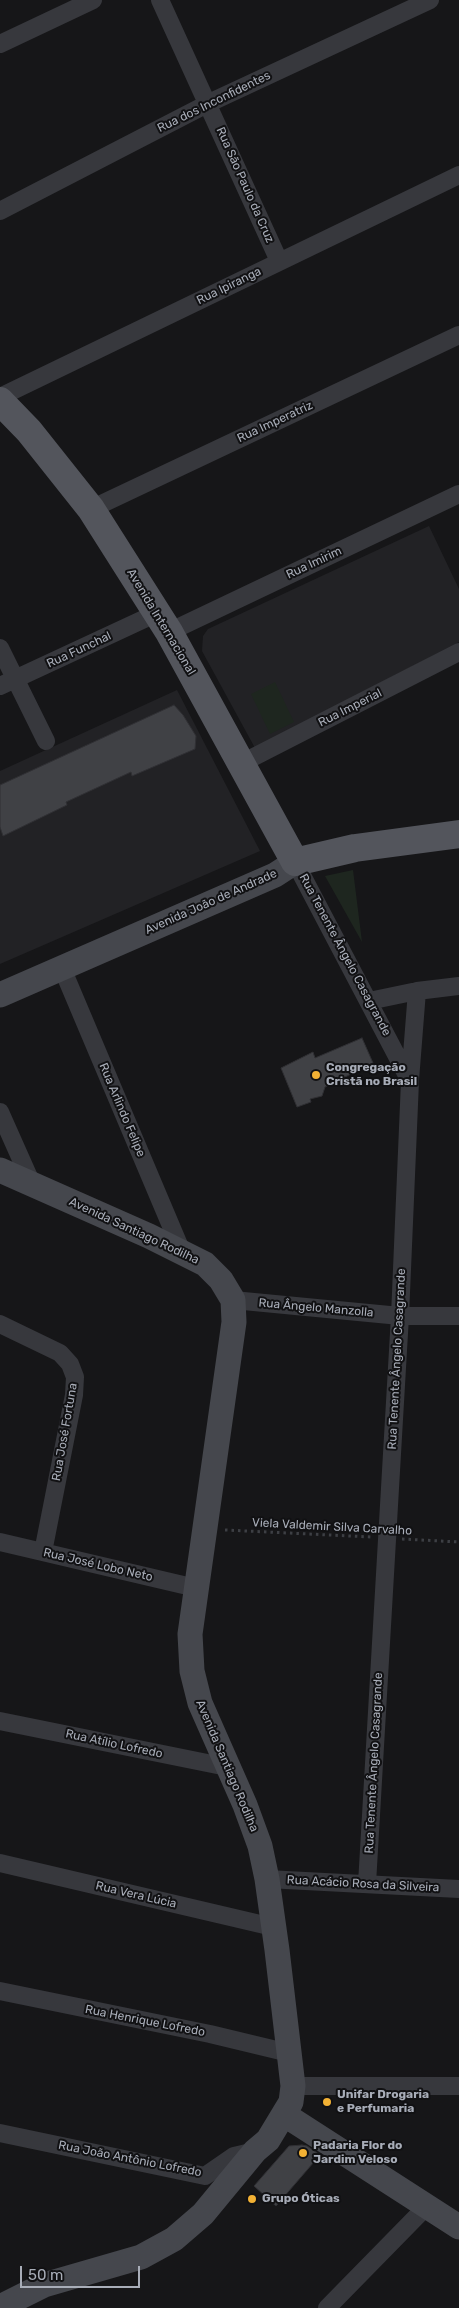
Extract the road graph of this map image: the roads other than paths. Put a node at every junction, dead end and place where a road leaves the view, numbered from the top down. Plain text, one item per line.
1 (93, 0) edge
2 (160, 0) edge
3 (430, 0) edge
4 (0, 44) edge
5 (209, 103) junction
6 (459, 175) edge
7 (0, 211) edge
8 (279, 261) junction
9 (459, 335) edge
10 (0, 399) edge
11 (459, 494) edge
12 (91, 509) junction
13 (163, 623) junction
14 (0, 648) edge
15 (459, 652) edge
16 (16, 678) junction
17 (0, 686) edge
18 (46, 740) dead end
19 (242, 763) junction
20 (459, 834) edge
21 (295, 862) junction
22 (62, 968) junction
23 (459, 986) edge
24 (417, 991) junction
25 (0, 995) edge
26 (369, 1001) junction
27 (410, 1081) junction
28 (0, 1112) edge
29 (0, 1170) edge
30 (32, 1184) junction
31 (182, 1252) junction
32 (233, 1300) junction
33 (400, 1316) junction
34 (459, 1316) edge
35 (0, 1324) edge
36 (0, 1542) edge
37 (43, 1552) junction
38 (196, 1588) junction
39 (0, 1721) edge
40 (228, 1767) junction
41 (0, 1863) edge
42 (267, 1879) junction
43 (367, 1884) junction
44 (459, 1889) edge
45 (273, 1927) junction
46 (0, 1991) edge
47 (289, 2053) junction
48 (293, 2086) junction
49 (459, 2086) edge
50 (285, 2115) junction
51 (0, 2133) edge
52 (255, 2150) junction
53 (426, 2207) junction
54 (459, 2227) edge
55 (0, 2307) edge
56 (328, 2308) edge

1 - 4 street
2 - 5 street, Rua São Paulo da Cruz
3 - 5 street, Rua dos Inconfidentes
5 - 7 street, Rua dos Inconfidentes
5 - 8 street, Rua São Paulo da Cruz
6 - 8 street, Rua Ipiranga
8 - 10 street, Rua Ipiranga
9 - 12 street, Rua Imperatriz
10 - 12 main road, Avenida Internacional
11 - 13 street, Rua Imirim
12 - 13 main road, Avenida Internacional
13 - 16 street, Rua Funchal
13 - 19 main road, Avenida Internacional
14 - 16 street
15 - 19 street, Rua Imperial
16 - 17 street, Rua Funchal
16 - 18 street
19 - 21 main road, Avenida Internacional
20 - 21 main road, Avenida João de Andrade
21 - 22 main road, Avenida João de Andrade
21 - 26 street, Rua Tenente Ângelo Casagrande
22 - 25 main road, Avenida João de Andrade
22 - 31 street, Rua Arlindo Felipe
23 - 24 street
24 - 26 street
24 - 27 street
26 - 27 street, Rua Tenente Ângelo Casagrande
27 - 33 street, Rua Tenente Ângelo Casagrande
28 - 30 street
29 - 30 main road, Avenida Santiago Rodilha
30 - 31 main road, Avenida Santiago Rodilha
31 - 32 main road, Avenida Santiago Rodilha
32 - 33 street, Rua Ângelo Manzolla
32 - 38 main road, Avenida Santiago Rodilha
33 - 34 street, Rua Ângelo Manzolla
33 - 43 street, Rua Tenente Ângelo Casagrande
35 - 37 street, Rua José Fortuna
36 - 37 street, Rua José Lobo Neto
37 - 38 street, Rua José Lobo Neto
38 - 40 main road, Avenida Santiago Rodilha
39 - 40 street, Rua Atílio Lofredo
40 - 42 main road, Avenida Santiago Rodilha
41 - 45 street, Rua Vera Lúcia
42 - 43 street, Rua Acácio Rosa da Silveira
42 - 45 main road, Avenida Santiago Rodilha
43 - 44 street, Rua Acácio Rosa da Silveira
45 - 47 main road, Avenida Santiago Rodilha
46 - 47 street, Rua Henrique Lofredo
47 - 48 main road, Avenida Santiago Rodilha
48 - 49 street
48 - 50 main road, Avenida Santiago Rodilha
50 - 52 main road, Avenida Santiago Rodilha
50 - 53 main road
51 - 52 street, Rua João Antônio Lofredo
52 - 55 main road, Avenida Santiago Rodilha
53 - 54 main road
53 - 56 street

